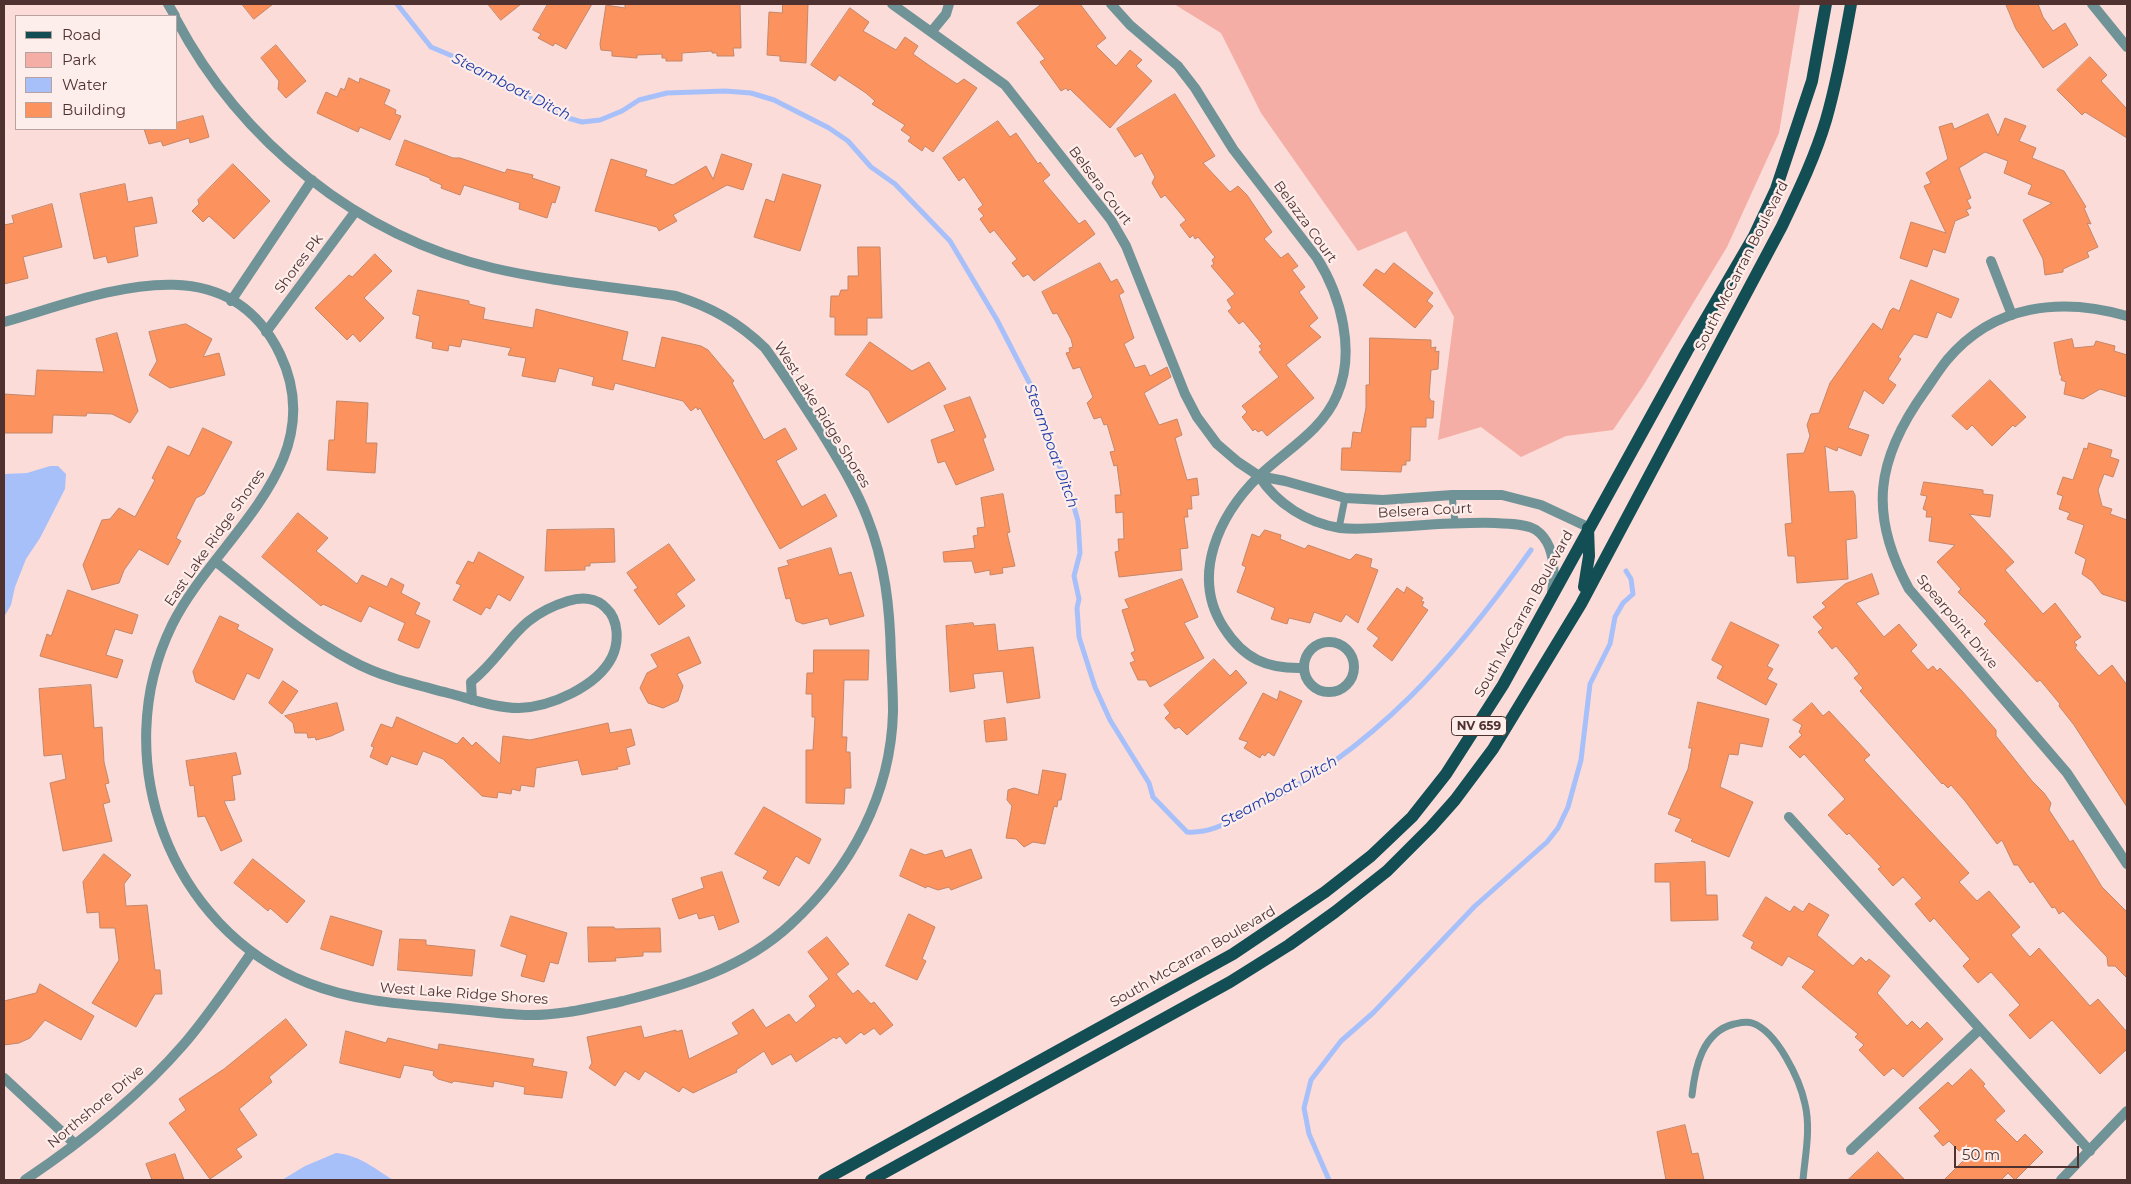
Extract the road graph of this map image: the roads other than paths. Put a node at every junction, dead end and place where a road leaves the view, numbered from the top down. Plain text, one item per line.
1 (892, 4) edge
2 (949, 4) edge
3 (1111, 4) edge
4 (1826, 4) edge
5 (1852, 4) edge
6 (2092, 4) edge
7 (178, 23) edge
8 (932, 32) junction
9 (2127, 47) edge
10 (312, 180) junction
11 (355, 212) junction
12 (1991, 261) dead end
13 (231, 301) junction
14 (2012, 315) junction
15 (2127, 316) edge
16 (4, 322) edge
17 (266, 332) junction
18 (1259, 476) junction
19 (1452, 495) junction
20 (1345, 498) junction
21 (1455, 522) junction
22 (1588, 527) junction
23 (1339, 528) junction
24 (215, 561) junction
25 (1552, 598) junction
26 (1581, 604) junction
27 (1303, 668) junction
28 (472, 700) junction
29 (1789, 817) dead end
30 (2127, 864) edge
31 (252, 952) junction
32 (1980, 1029) junction
33 (4, 1078) edge
34 (1692, 1095) dead end
35 (2127, 1111) edge
36 (75, 1144) junction
37 (1850, 1150) dead end
38 (2090, 1151) junction
39 (25, 1180) edge
40 (824, 1180) edge
41 (870, 1180) edge
42 (1802, 1180) edge
43 (2061, 1180) edge

1 - 8 street, Belsera Court
2 - 8 street
3 - 18 street, Belazza Court
4 - 22 main road, South McCarran Boulevard / NV 659
5 - 26 main road, South McCarran Boulevard / NV 659
6 - 9 street
7 - 10 street, West Lake Ridge Shores
8 - 18 street, Belsera Court
10 - 11 street, West Lake Ridge Shores
10 - 13 street
11 - 17 street, Shores Pk
11 - 31 street, West Lake Ridge Shores
12 - 14 street
13 - 16 street, East Lake Ridge Shores
13 - 17 street, East Lake Ridge Shores
14 - 15 street, Spearpoint Drive
14 - 30 street, Spearpoint Drive
17 - 24 street, East Lake Ridge Shores
18 - 20 street, Belsera Court
18 - 23 street, Belsera Court
18 - 27 street, Belazza Court
19 - 20 street, Belsera Court
19 - 21 lane
19 - 22 street, Belsera Court
20 - 23 lane
21 - 23 street, Belsera Court
21 - 25 street, Belsera Court
22 - 25 main road, South McCarran Boulevard / NV 659
22 - 26 main road
24 - 28 street
24 - 31 street, East Lake Ridge Shores
25 - 40 main road, South McCarran Boulevard / NV 659
26 - 41 main road, South McCarran Boulevard / NV 659
27 - 27 street
28 - 28 street
29 - 32 street
31 - 36 street, Northshore Drive
32 - 37 street
32 - 38 street
33 - 36 street
34 - 42 lane
35 - 38 street
36 - 39 street, Northshore Drive
38 - 43 street

